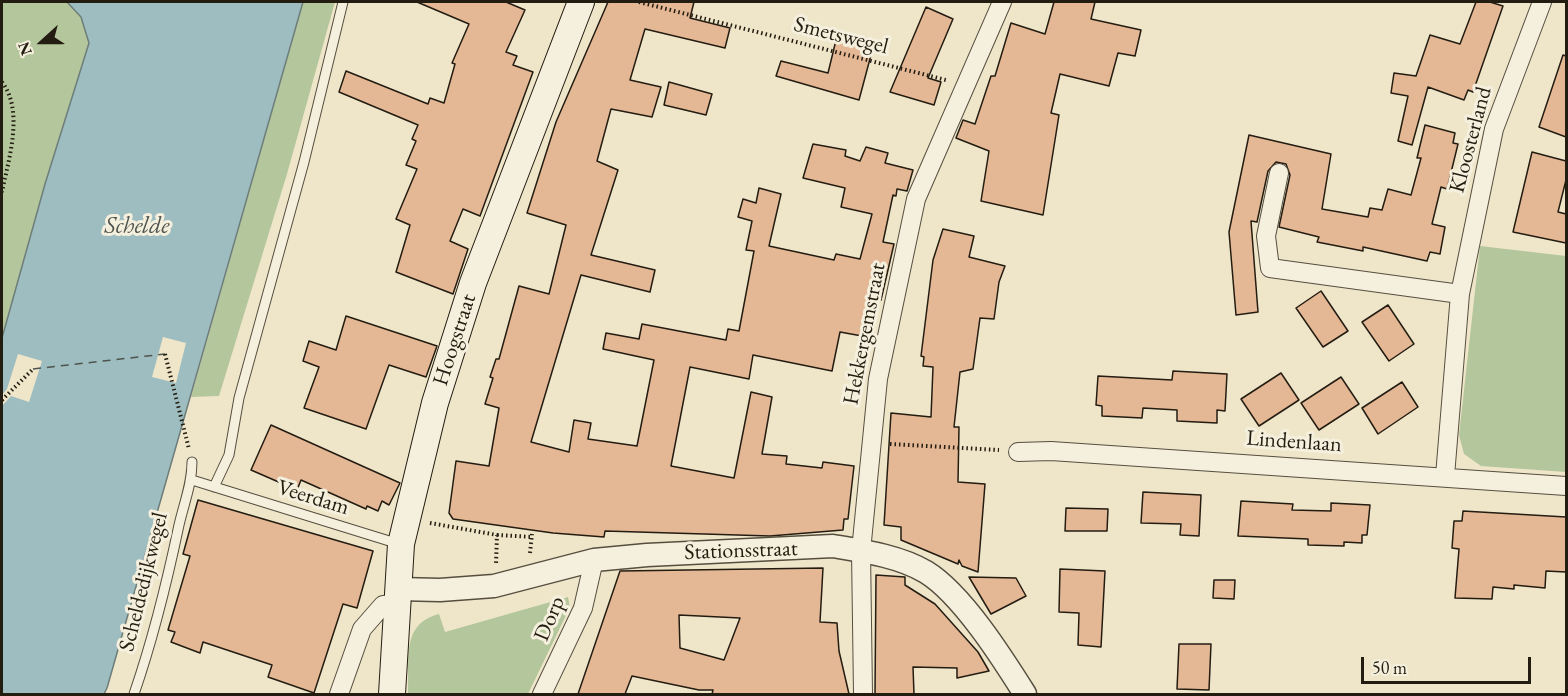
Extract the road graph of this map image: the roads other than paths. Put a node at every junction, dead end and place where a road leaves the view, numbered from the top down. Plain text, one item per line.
1 (343, 2) edge
2 (581, 2) edge
3 (1002, 2) edge
4 (1542, 2) edge
5 (1279, 173) dead end
6 (1460, 294) junction
7 (1018, 452) road end
8 (191, 458) road end
9 (1445, 476) junction
10 (192, 480) junction
11 (1566, 486) edge
12 (214, 488) junction
13 (401, 544) junction
14 (861, 551) junction
15 (594, 560) junction
16 (397, 596) junction
17 (134, 694) edge
18 (339, 694) edge
19 (392, 694) edge
20 (542, 694) edge
21 (863, 694) edge
22 (1025, 694) edge

1 - 12 lane
2 - 13 main road, Hoogstraat
3 - 14 street, Hekkergemstraat
4 - 6 street, Kloosterland
5 - 6 street
6 - 9 street, Kloosterland
7 - 9 street, Lindenlaan
8 - 10 lane, Scheldedijkwegel
9 - 11 street, Lindenlaan
10 - 12 lane, Veerdam
10 - 17 lane, Scheldedijkwegel
12 - 13 lane, Veerdam
13 - 16 main road, Hoogstraat
14 - 15 street, Stationsstraat
14 - 21 street, Hekkergemstraat
14 - 22 street, Stationsstraat
15 - 16 street, Stationsstraat
15 - 20 street, Dorp
16 - 18 street
16 - 19 main road, Hoogstraat

